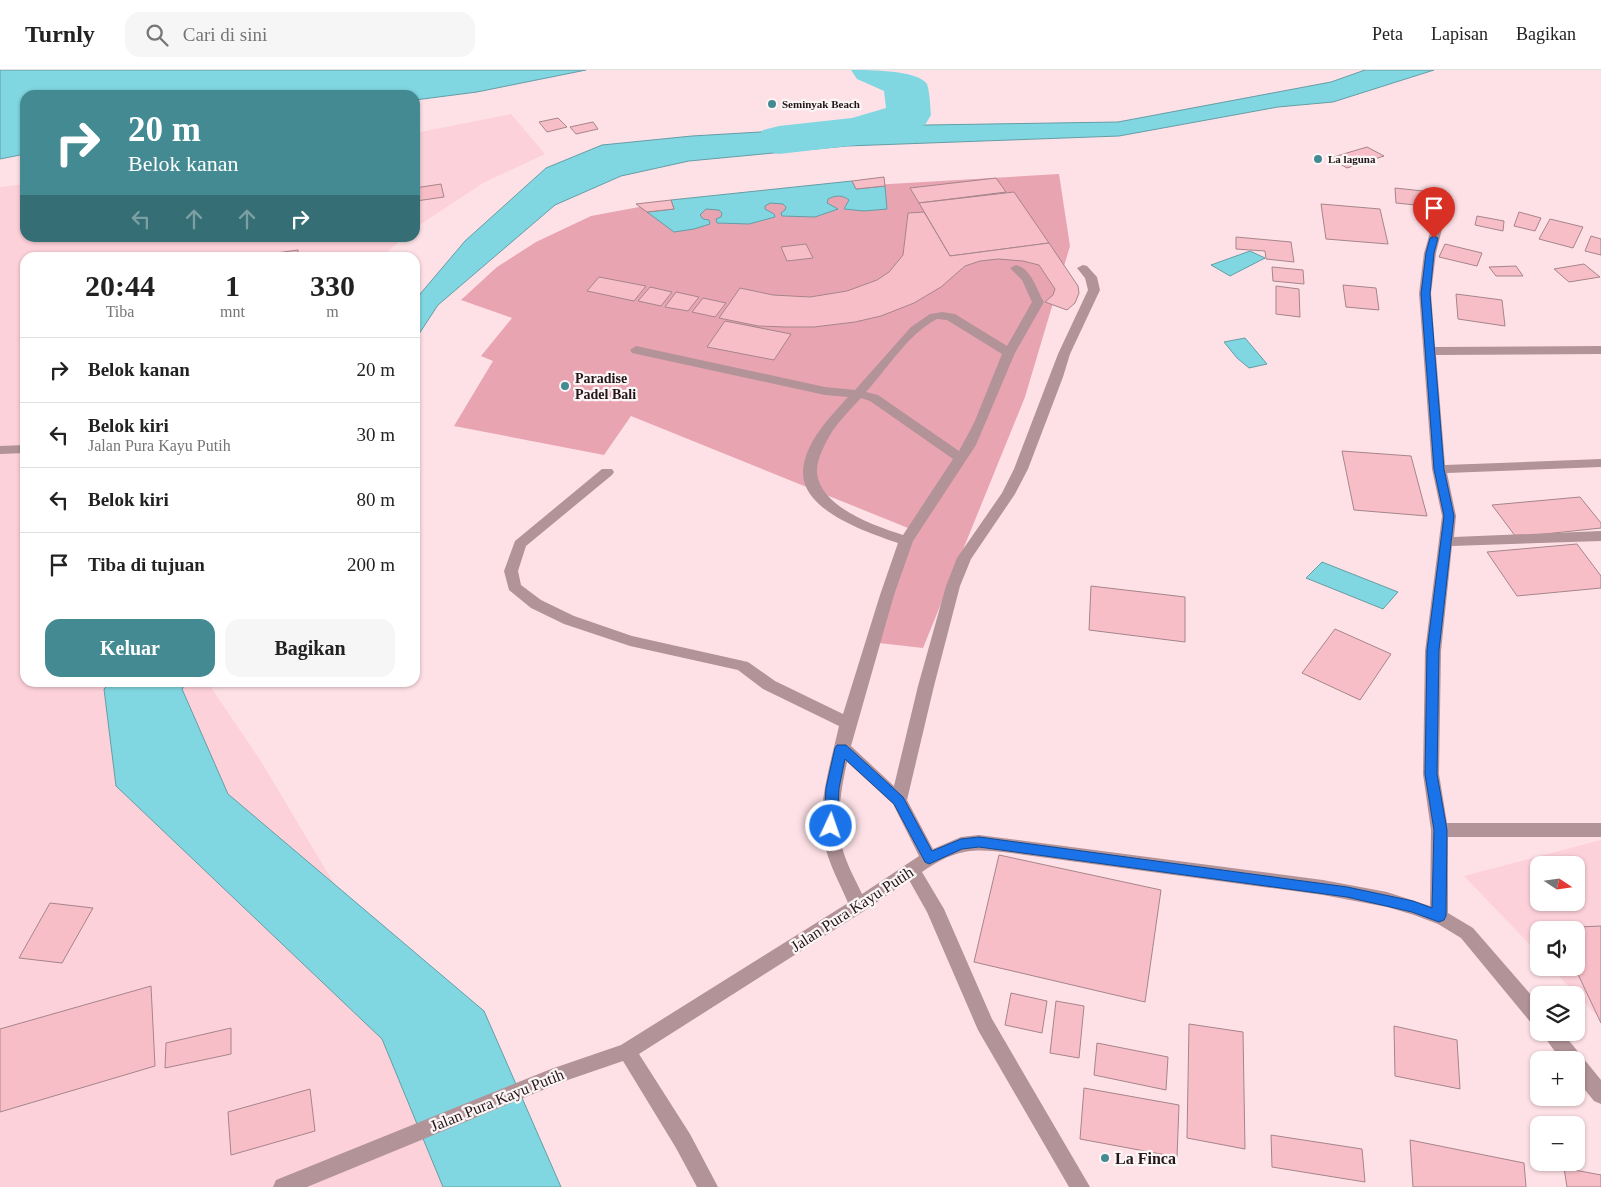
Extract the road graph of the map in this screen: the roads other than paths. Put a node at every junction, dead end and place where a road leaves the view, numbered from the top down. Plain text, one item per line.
1 (1442, 209) dead end
2 (1016, 268) dead end
3 (1083, 268) dead end
4 (636, 350) dead end
5 (1601, 350) edge
6 (1430, 351) junction
7 (1009, 353) junction
8 (858, 394) junction
9 (20, 449) edge
10 (0, 450) edge
11 (960, 458) junction
12 (1601, 463) edge
13 (1439, 469) junction
14 (607, 472) dead end
15 (1601, 536) edge
16 (906, 541) junction
17 (1446, 542) junction
18 (848, 723) junction
19 (842, 748) junction
20 (898, 800) junction
21 (1440, 830) junction
22 (1601, 830) edge
23 (929, 858) junction
24 (913, 871) junction
25 (858, 906) junction
26 (1439, 916) junction
27 (1530, 1007) edge
28 (1557, 1041) edge
29 (627, 1051) junction
30 (1566, 1051) edge
31 (1585, 1075) edge
32 (1601, 1095) edge
33 (283, 1187) edge
34 (708, 1187) edge
35 (1080, 1187) edge

1 - 6 street
2 - 7 street
3 - 20 street
4 - 8 street
5 - 6 street
6 - 13 street
7 - 8 street
7 - 11 street
8 - 11 street
8 - 16 street
9 - 10 street
11 - 16 street
12 - 13 street
13 - 17 street
14 - 18 street
15 - 17 street
16 - 18 street
17 - 21 street
18 - 19 street
19 - 20 street
19 - 25 street
20 - 23 street
21 - 22 street
21 - 26 street
23 - 24 street, Jalan Pura Kayu Putih
23 - 26 street, Jalan Pura Kayu Putih
24 - 25 street, Jalan Pura Kayu Putih
24 - 35 street
25 - 29 street, Jalan Pura Kayu Putih
26 - 27 street, Jalan Pura Kayu Putih
28 - 30 street
29 - 33 street, Jalan Pura Kayu Putih
29 - 34 street
31 - 32 street

